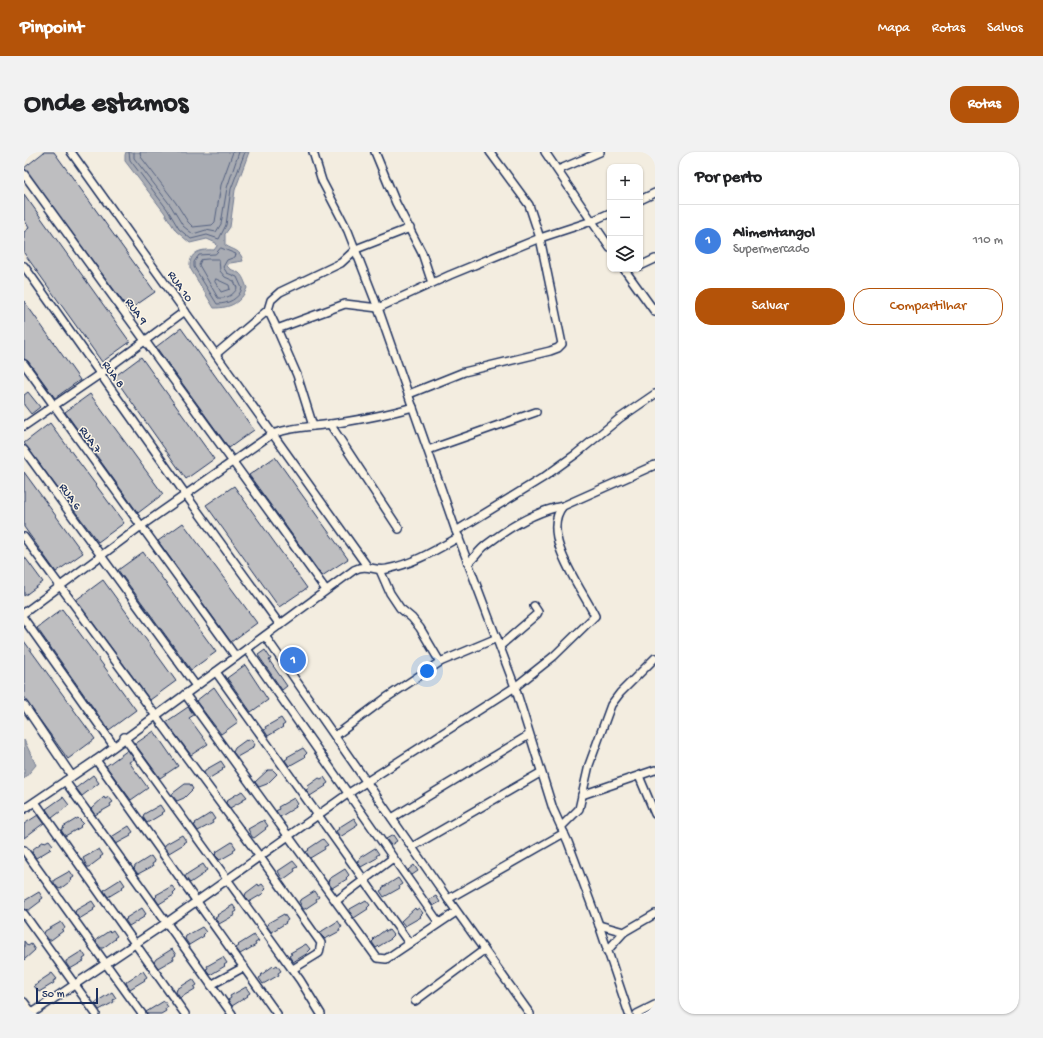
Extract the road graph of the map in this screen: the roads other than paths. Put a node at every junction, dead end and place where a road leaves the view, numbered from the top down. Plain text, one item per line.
1 (71, 152) edge
2 (313, 152) edge
3 (375, 152) edge
4 (490, 152) edge
5 (546, 152) edge
6 (600, 152) edge
7 (558, 170) junction
8 (24, 174) edge
9 (655, 193) edge
10 (643, 199) edge
11 (607, 214) edge
12 (592, 221) junction
13 (410, 228) junction
14 (540, 238) junction
15 (607, 244) edge
16 (356, 249) junction
17 (655, 259) edge
18 (643, 265) edge
19 (24, 266) edge
20 (626, 272) edge
21 (432, 283) junction
22 (378, 308) junction
23 (268, 310) junction
24 (185, 311) junction
25 (655, 312) edge
26 (277, 329) junction
27 (146, 341) junction
28 (216, 354) junction
29 (24, 364) edge
30 (100, 374) junction
31 (409, 394) junction
32 (655, 394) edge
33 (54, 405) junction
34 (413, 407) junction
35 (536, 412) dead end
36 (330, 424) junction
37 (24, 426) edge
38 (313, 426) junction
39 (272, 434) junction
40 (24, 450) edge
41 (428, 450) junction
42 (233, 461) junction
43 (655, 465) edge
44 (186, 495) junction
45 (563, 506) junction
46 (141, 526) junction
47 (399, 529) dead end
48 (457, 534) junction
49 (24, 537) edge
50 (100, 556) junction
51 (468, 563) junction
52 (366, 566) junction
53 (380, 570) junction
54 (59, 586) junction
55 (326, 590) junction
56 (534, 606) dead end
57 (24, 613) edge
58 (24, 619) edge
59 (280, 625) junction
60 (265, 636) junction
61 (497, 638) junction
62 (500, 646) junction
63 (247, 649) junction
64 (236, 657) junction
65 (655, 658) edge
66 (440, 662) junction
67 (216, 672) junction
68 (196, 686) junction
69 (515, 687) junction
70 (184, 694) junction
71 (24, 705) edge
72 (155, 716) junction
73 (529, 735) junction
74 (336, 736) junction
75 (124, 738) junction
76 (114, 746) junction
77 (96, 760) junction
78 (655, 770) edge
79 (540, 773) junction
80 (72, 776) junction
81 (639, 776) junction
82 (65, 781) junction
83 (366, 781) junction
84 (349, 793) junction
85 (582, 795) junction
86 (34, 802) junction
87 (24, 809) edge
88 (655, 814) edge
89 (319, 815) junction
90 (392, 818) junction
91 (563, 830) junction
92 (288, 837) junction
93 (412, 847) junction
94 (24, 850) edge
95 (260, 857) junction
96 (393, 858) junction
97 (227, 880) junction
98 (365, 880) junction
99 (448, 899) junction
100 (336, 901) junction
101 (196, 902) junction
102 (456, 912) junction
103 (24, 914) edge
104 (655, 914) edge
105 (166, 923) junction
106 (439, 923) junction
107 (599, 925) junction
108 (624, 932) junction
109 (135, 943) junction
110 (409, 943) junction
111 (484, 950) junction
112 (607, 951) junction
113 (106, 963) junction
114 (244, 967) junction
115 (293, 969) junction
116 (75, 985) junction
117 (211, 986) junction
118 (415, 1001) dead end
119 (24, 1002) edge
120 (655, 1005) edge
121 (32, 1014) edge
122 (96, 1014) edge
123 (142, 1014) edge
124 (186, 1014) edge
125 (232, 1014) edge
126 (277, 1014) edge
127 (321, 1014) edge
128 (530, 1014) edge
129 (629, 1014) edge
130 (637, 1014) edge

1 - 24 street, RUA 10
2 - 16 street
3 - 13 street
4 - 14 street
5 - 7 street
6 - 7 street
7 - 12 street
8 - 27 street, RUA 9
9 - 10 street
11 - 12 street
12 - 14 street
12 - 15 street
13 - 16 street
13 - 21 street
14 - 21 street
14 - 31 street
16 - 22 street
16 - 23 street
17 - 18 street
19 - 30 street, RUA 8
20 - 25 street
21 - 22 street
22 - 26 street
22 - 31 street
23 - 26 street
23 - 28 street
24 - 27 street
24 - 28 street, RUA 10
26 - 38 street
27 - 30 street
27 - 42 street, RUA 9
28 - 39 street, RUA 10
29 - 33 street, RUA 7
30 - 33 street
30 - 44 street, RUA 8
31 - 34 street
32 - 48 street
33 - 37 street
33 - 46 street, RUA 7
34 - 36 street
34 - 41 street
35 - 41 street
36 - 38 street
36 - 47 street
38 - 39 street
39 - 42 street
39 - 52 street, RUA 10
40 - 50 street, RUA 6
41 - 48 street
42 - 44 street
42 - 55 street, RUA 9
43 - 45 street
44 - 46 street
44 - 59 street, RUA 8
45 - 51 street
45 - 69 street
46 - 50 street
46 - 64 street, RUA 7
48 - 51 street
48 - 53 street
49 - 54 street
50 - 54 street
50 - 68 street, RUA 6
51 - 61 street
52 - 53 street
52 - 55 street
53 - 66 street
54 - 57 street
54 - 72 street
55 - 59 street
56 - 62 street
58 - 76 street
59 - 60 street
60 - 63 street
60 - 74 street
61 - 62 street
61 - 66 street
62 - 69 street
63 - 64 street
63 - 84 street
64 - 67 street
65 - 85 street
66 - 74 street
67 - 68 street
67 - 89 street
68 - 70 street
69 - 73 street
69 - 83 street
70 - 72 street
70 - 92 street
71 - 80 street
72 - 75 street
72 - 95 street
73 - 79 street
73 - 90 street
74 - 83 street
75 - 76 street
75 - 97 street
76 - 77 street
77 - 80 street
77 - 101 street
78 - 81 street
79 - 91 street
79 - 93 street
80 - 82 street
81 - 85 street
81 - 88 street
82 - 86 street
82 - 105 street
83 - 84 street
83 - 90 street
84 - 89 street
84 - 96 street
85 - 91 street
86 - 87 street
86 - 109 street
89 - 92 street
89 - 98 street
90 - 93 street
91 - 99 street
91 - 107 street
92 - 95 street
92 - 100 street
93 - 99 street
94 - 113 street
95 - 97 street
95 - 115 street
96 - 98 street
96 - 106 street
97 - 101 street
97 - 115 street
98 - 100 street
98 - 110 street
99 - 102 street
100 - 110 street
101 - 105 street
101 - 114 street
102 - 106 street
102 - 111 street
103 - 116 street
104 - 108 street
105 - 109 street
105 - 117 street
106 - 110 street
107 - 108 street
107 - 112 street
108 - 112 street
109 - 113 street
109 - 124 street
111 - 118 street
111 - 128 street
112 - 129 street
113 - 116 street
113 - 123 street
114 - 117 street
114 - 126 street
115 - 127 street
116 - 121 street
116 - 122 street
117 - 125 street
119 - 121 street
120 - 130 street

